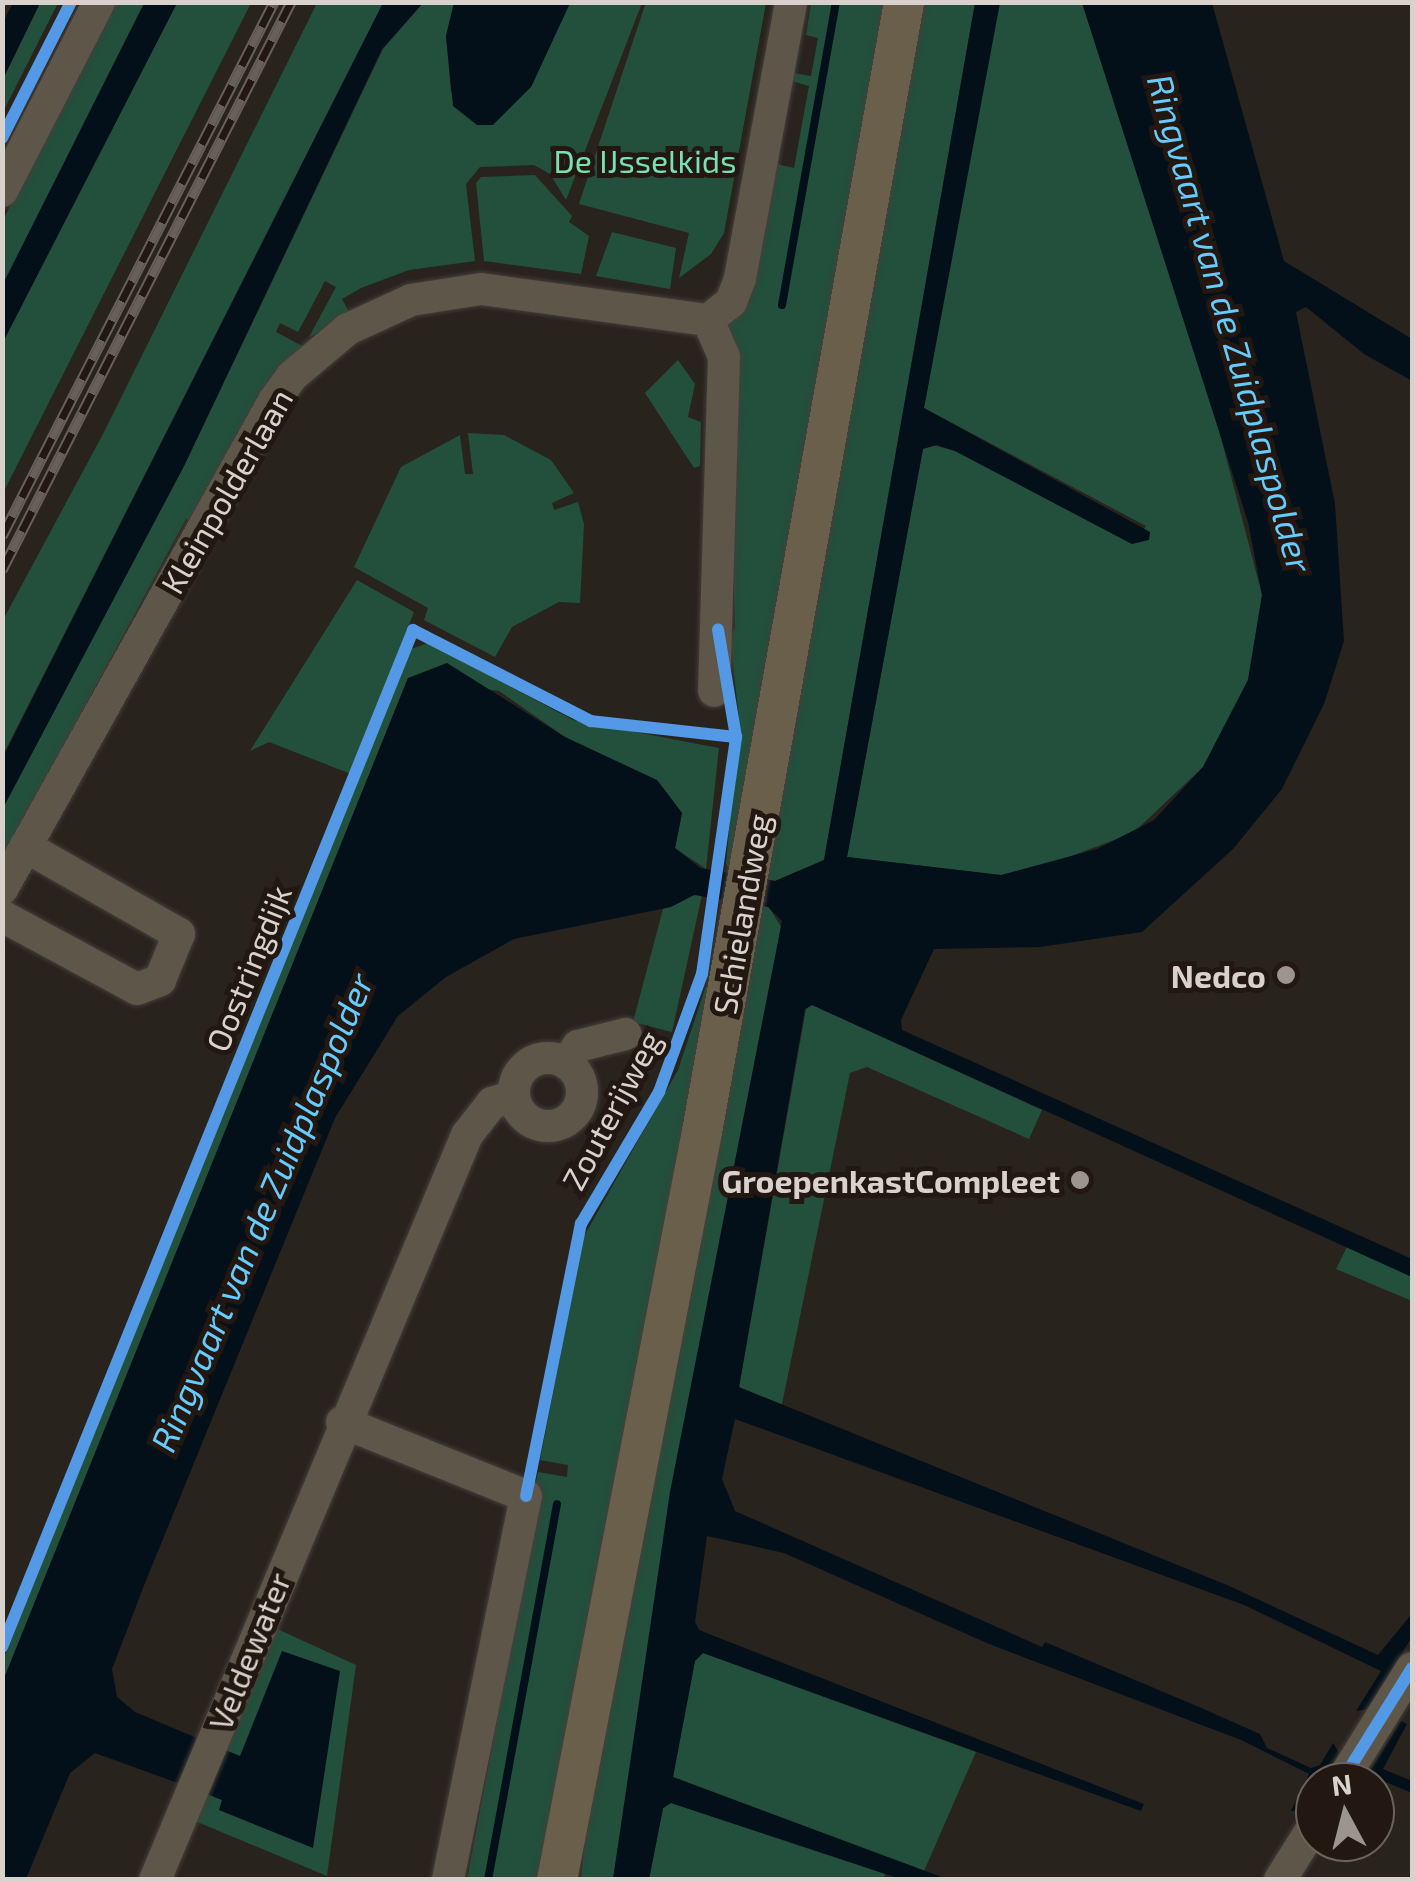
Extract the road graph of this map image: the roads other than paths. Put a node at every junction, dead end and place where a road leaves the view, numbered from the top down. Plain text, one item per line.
1 (99, 2) edge
2 (791, 2) edge
3 (904, 2) edge
4 (2, 191) edge
5 (708, 320) junction
6 (714, 691) dead end
7 (25, 846) junction
8 (2, 889) edge
9 (2, 916) edge
10 (625, 1034) dead end
11 (567, 1064) junction
12 (514, 1096) junction
13 (342, 1422) junction
14 (1412, 1668) edge
15 (1353, 1762) edge
16 (572, 1824) junction
17 (1295, 1856) edge
18 (155, 1880) edge
19 (448, 1880) edge
20 (556, 1880) edge
21 (571, 1880) edge
22 (1280, 1880) edge

1 - 4 street
2 - 5 street
3 - 16 main road, Schielandweg
5 - 6 street
5 - 7 street, Kleinpolderlaan
7 - 8 street, Kleinpolderlaan
7 - 9 street
10 - 11 street, Veldewater
11 - 12 street, Veldewater
11 - 12 street
12 - 13 street, Veldewater
13 - 18 street, Veldewater
13 - 19 street
14 - 15 street
16 - 20 main road, Schielandweg
16 - 21 main road, Schielandweg
17 - 22 street

